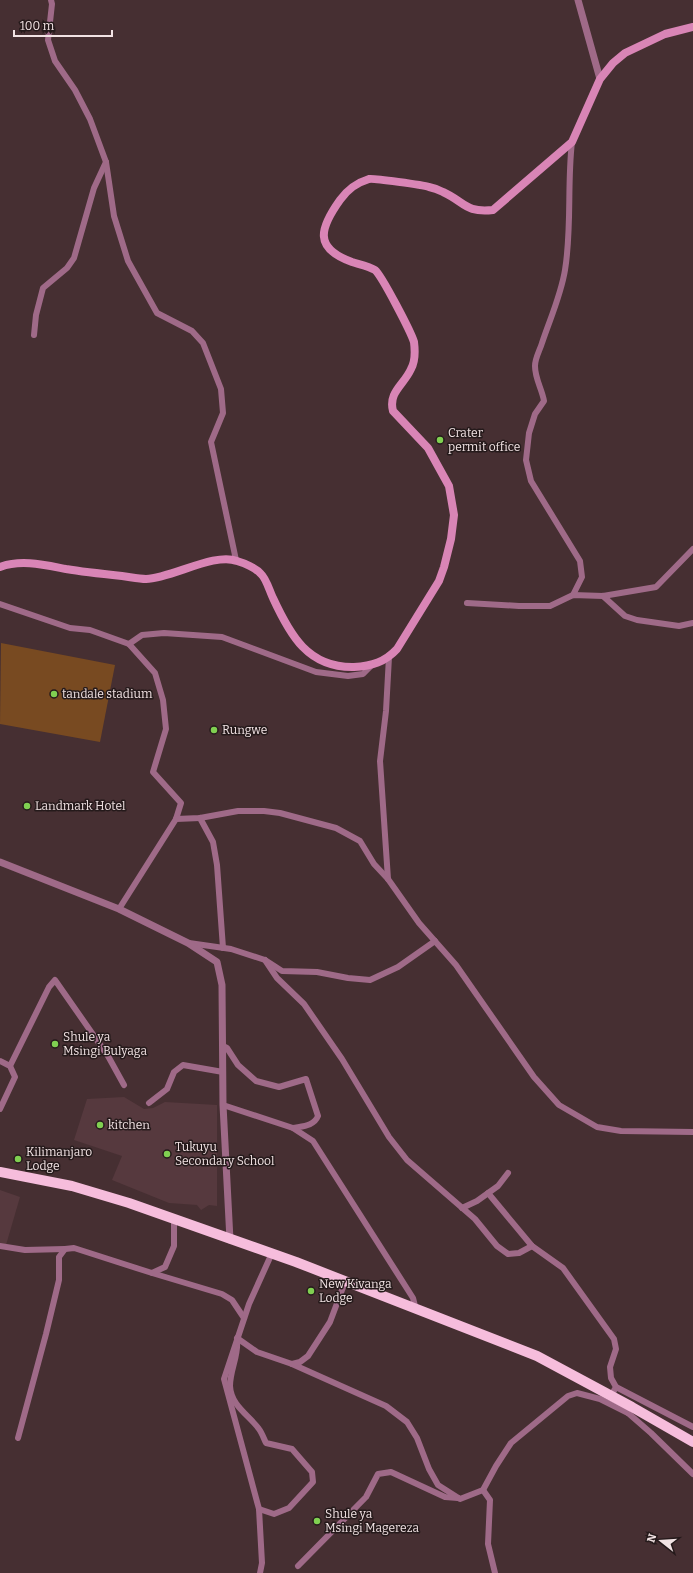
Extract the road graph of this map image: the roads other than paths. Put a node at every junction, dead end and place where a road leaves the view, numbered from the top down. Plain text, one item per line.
1 (51, 0) edge
2 (578, 0) edge
3 (693, 27) edge
4 (600, 79) junction
5 (572, 142) junction
6 (106, 162) junction
7 (34, 335) dead end
8 (693, 549) edge
9 (236, 560) junction
10 (0, 567) edge
11 (573, 595) junction
12 (603, 596) junction
13 (467, 603) dead end
14 (0, 604) edge
15 (693, 623) edge
16 (128, 644) junction
17 (389, 657) junction
18 (371, 666) junction
19 (200, 818) junction
20 (176, 819) junction
21 (0, 862) edge
22 (388, 878) junction
23 (119, 909) junction
24 (435, 941) junction
25 (188, 943) junction
26 (223, 948) junction
27 (265, 960) junction
28 (223, 1046) junction
29 (0, 1061) edge
30 (10, 1066) junction
31 (223, 1072) junction
32 (124, 1085) dead end
33 (149, 1103) dead end
34 (223, 1105) junction
35 (0, 1109) edge
36 (294, 1128) junction
37 (693, 1132) edge
38 (0, 1172) edge
39 (508, 1173) dead end
40 (488, 1193) junction
41 (462, 1208) junction
42 (174, 1219) junction
43 (230, 1240) junction
44 (0, 1246) edge
45 (532, 1246) junction
46 (65, 1249) junction
47 (272, 1253) junction
48 (152, 1273) junction
49 (345, 1282) junction
50 (416, 1310) junction
51 (244, 1318) junction
52 (237, 1338) junction
53 (292, 1364) junction
54 (616, 1387) junction
55 (611, 1396) junction
56 (630, 1410) junction
57 (693, 1427) edge
58 (18, 1438) dead end
59 (693, 1442) edge
60 (693, 1474) edge
61 (483, 1490) junction
62 (460, 1498) junction
63 (259, 1509) junction
64 (298, 1566) dead end
65 (260, 1573) edge
66 (495, 1573) edge

1 - 6 street
2 - 4 street
3 - 4 main road
4 - 5 main road
5 - 11 street
5 - 17 main road
6 - 7 street
6 - 9 street
8 - 12 street
9 - 10 main road
9 - 18 main road
11 - 12 street
11 - 13 street
12 - 15 street
14 - 16 street
16 - 18 street
16 - 20 street
17 - 18 main road
17 - 22 street
19 - 20 street
19 - 22 street
19 - 26 street
20 - 23 street
21 - 23 street
22 - 24 street
23 - 25 street
24 - 27 street
24 - 37 street
25 - 26 street
25 - 28 street
26 - 27 street
27 - 41 street
28 - 31 street
28 - 36 street
29 - 30 street
30 - 32 street
30 - 35 street
31 - 33 street
31 - 34 street
34 - 36 street
34 - 43 street
36 - 50 street
38 - 42 highway
39 - 40 street
40 - 41 street
40 - 45 street
41 - 45 street
42 - 43 highway
42 - 48 street
43 - 47 highway
44 - 46 street
45 - 54 street
46 - 48 street
46 - 58 street
47 - 49 highway
47 - 51 street
48 - 51 street
49 - 50 highway
49 - 53 street
50 - 55 highway
51 - 52 street
52 - 53 street
52 - 63 street
52 - 63 street
53 - 62 street
54 - 55 street
54 - 57 street
55 - 56 highway
56 - 59 highway
56 - 60 street
56 - 61 street
61 - 62 street
61 - 66 street
62 - 64 street
63 - 65 street

